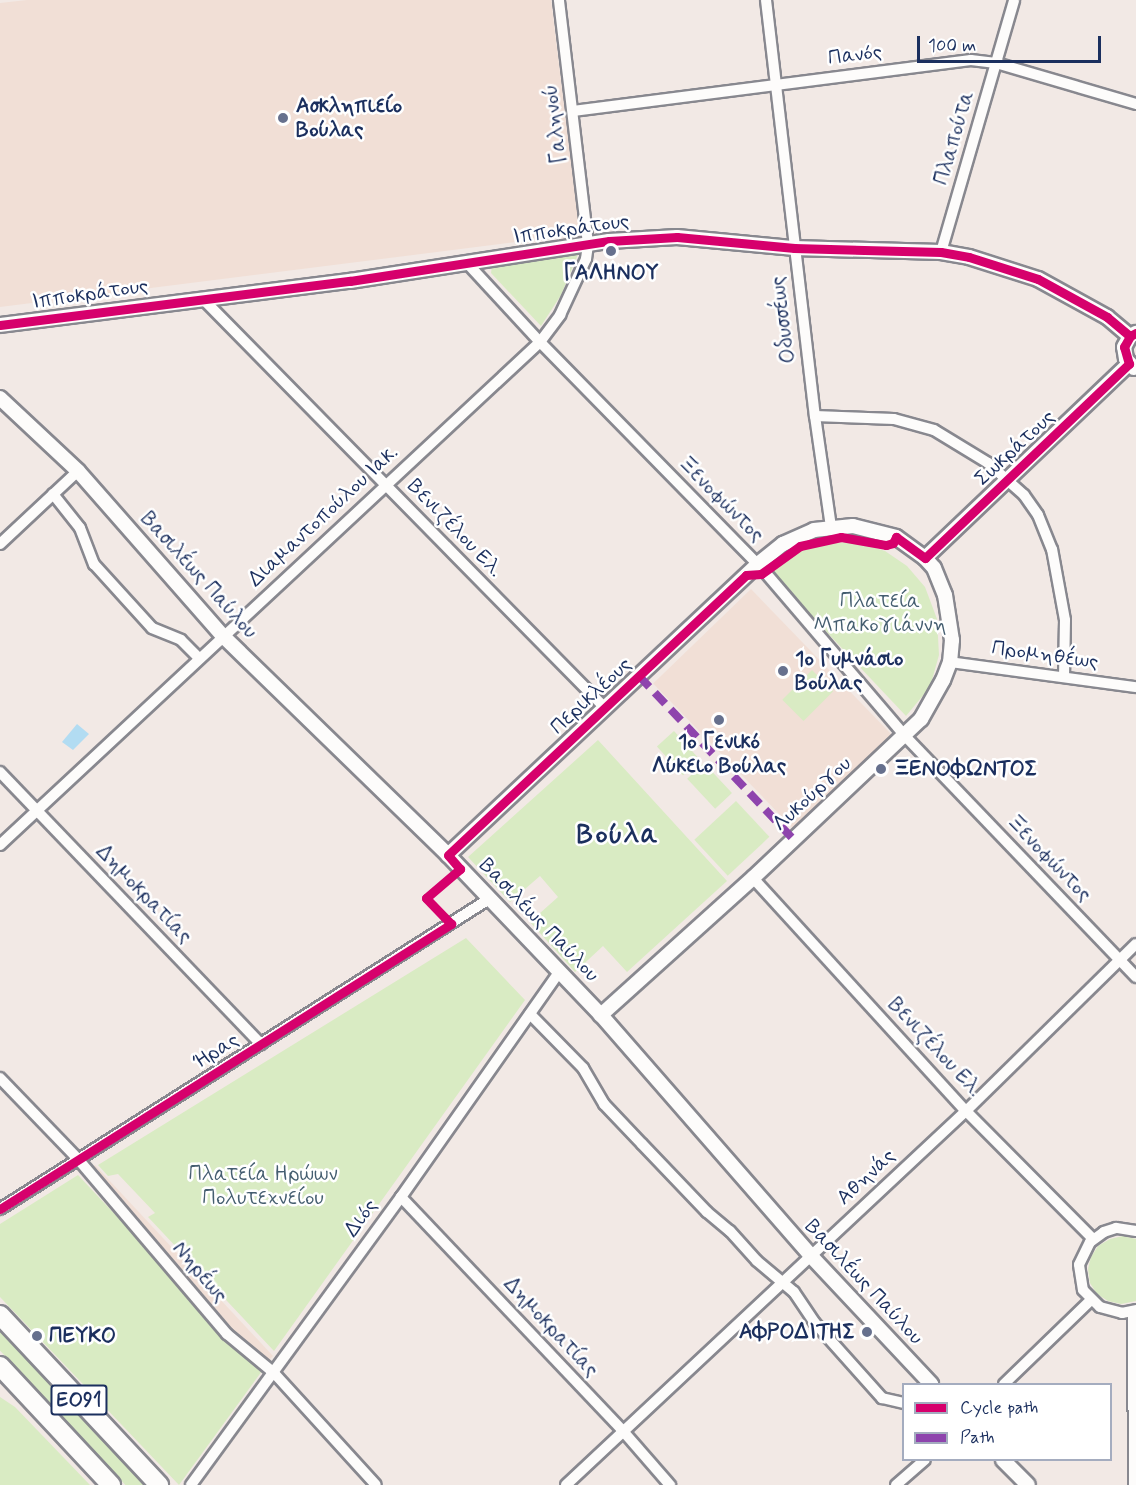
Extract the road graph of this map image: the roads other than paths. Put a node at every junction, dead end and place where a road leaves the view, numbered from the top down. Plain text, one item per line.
1 (559, 0) edge
2 (766, 0) edge
3 (1014, 0) edge
4 (996, 63) junction
5 (777, 85) junction
6 (1136, 104) edge
7 (573, 111) junction
8 (588, 244) junction
9 (794, 248) junction
10 (941, 252) junction
11 (468, 264) junction
12 (202, 298) junction
13 (0, 325) edge
14 (1133, 334) edge
15 (540, 342) junction
16 (1132, 367) edge
17 (0, 398) edge
18 (815, 416) junction
19 (78, 471) junction
20 (1008, 479) junction
21 (385, 484) junction
22 (53, 494) junction
23 (831, 527) junction
24 (0, 544) edge
25 (925, 558) junction
26 (758, 564) junction
27 (223, 636) junction
28 (199, 658) junction
29 (950, 662) junction
30 (1064, 677) junction
31 (1136, 687) edge
32 (605, 708) junction
33 (905, 735) junction
34 (0, 772) edge
35 (36, 810) junction
36 (0, 845) edge
37 (448, 855) junction
38 (753, 878) junction
39 (489, 899) junction
40 (1136, 944) edge
41 (1120, 961) junction
42 (559, 972) junction
43 (1136, 977) edge
44 (530, 1014) junction
45 (601, 1015) junction
46 (261, 1044) junction
47 (0, 1078) edge
48 (966, 1110) junction
49 (78, 1159) junction
50 (401, 1197) junction
51 (0, 1209) edge
52 (1136, 1231) edge
53 (1093, 1239) junction
54 (810, 1255) junction
55 (783, 1281) junction
56 (1091, 1300) junction
57 (1134, 1311) edge
58 (0, 1315) edge
59 (0, 1366) edge
60 (274, 1373) junction
61 (931, 1383) edge
62 (1005, 1383) edge
63 (902, 1402) edge
64 (623, 1431) junction
65 (923, 1461) edge
66 (1004, 1461) edge
67 (111, 1485) edge
68 (159, 1485) edge
69 (191, 1485) edge
70 (376, 1485) edge
71 (566, 1485) edge
72 (670, 1485) edge
73 (896, 1485) edge
74 (1028, 1485) edge
75 (1134, 1485) edge

1 - 7 street, Γαληνού
2 - 5 street, Οδυσσέως
3 - 4 street, Πλαπούτα
4 - 5 street, Πανός
4 - 6 street, Πανός
4 - 10 street, Πλαπούτα
5 - 7 street, Πανός
5 - 9 street, Οδυσσέως
7 - 8 street, Γαληνού
8 - 9 street, Ιπποκράτους
8 - 11 street, Ιπποκράτους
8 - 15 street, Διαμαντοπούλου Ιακ.
9 - 10 street, Ιπποκράτους
9 - 18 street, Οδυσσέως
10 - 14 street, Ιπποκράτους
11 - 12 street, Ιπποκράτους
11 - 15 street, Ξενοφώντος
12 - 13 street, Ιπποκράτους
12 - 21 street, Βενιζέλου Ελ.
14 - 16 street, Σωκράτους
15 - 21 street, Διαμαντοπούλου Ιακ.
15 - 26 street, Ξενοφώντος
16 - 20 street, Σωκράτους
17 - 19 street, Βασιλέως Παύλου
18 - 20 street
18 - 23 street, Οδυσσέως
19 - 22 street
19 - 27 street, Βασιλέως Παύλου
20 - 25 street, Σωκράτους
20 - 30 street
21 - 27 street, Διαμαντοπούλου Ιακ.
21 - 32 street, Βενιζέλου Ελ.
22 - 24 street
22 - 28 street
23 - 25 street, Περικλέους
23 - 26 street, Περικλέους
25 - 29 street, Λυκούργου
26 - 32 street, Περικλέους
26 - 33 street, Ξενοφώντος
27 - 28 street, Διαμαντοπούλου Ιακ.
27 - 37 street, Βασιλέως Παύλου
28 - 35 street, Διαμαντοπούλου Ιακ.
29 - 30 street, Προμηθέως
29 - 33 street, Λυκούργου
30 - 31 street, Προμηθέως
32 - 37 street, Περικλέους
33 - 38 street, Λυκούργου
33 - 41 street, Ξενοφώντος
34 - 35 street, Δημοκρατίας
35 - 36 street, Διαμαντοπούλου Ιακ.
35 - 46 street, Δημοκρατίας
37 - 39 street, Βασιλέως Παύλου
38 - 45 street, Λυκούργου
38 - 48 street, Βενιζέλου Ελ.
39 - 42 street, Βασιλέως Παύλου
39 - 46 street, Ήρας
40 - 41 street, Αθηνάς
41 - 43 street, Ξενοφώντος
41 - 48 street, Αθηνάς
42 - 44 street, Διός
42 - 45 street, Βασιλέως Παύλου
44 - 50 street, Διός
44 - 55 street
45 - 54 street, Βασιλέως Παύλου
46 - 49 street, Ήρας
47 - 49 street, Νηρέως
48 - 53 street, Βενιζέλου Ελ.
48 - 54 street, Αθηνάς
49 - 51 street, Ήρας
49 - 60 street, Νηρέως
50 - 60 street, Διός
50 - 64 street, Δημοκρατίας
52 - 53 street
53 - 56 street
54 - 55 street, Αθηνάς
54 - 61 street, Βασιλέως Παύλου
55 - 63 street
55 - 64 street, Αθηνάς
56 - 57 street
56 - 62 street
57 - 75 street
58 - 68 highway, ΕΟ91
59 - 67 highway, ΕΟ91
60 - 69 street, Διός
60 - 70 street, Νηρέως
64 - 71 street, Αθηνάς
64 - 72 street, Δημοκρατίας
65 - 73 street
66 - 74 street

